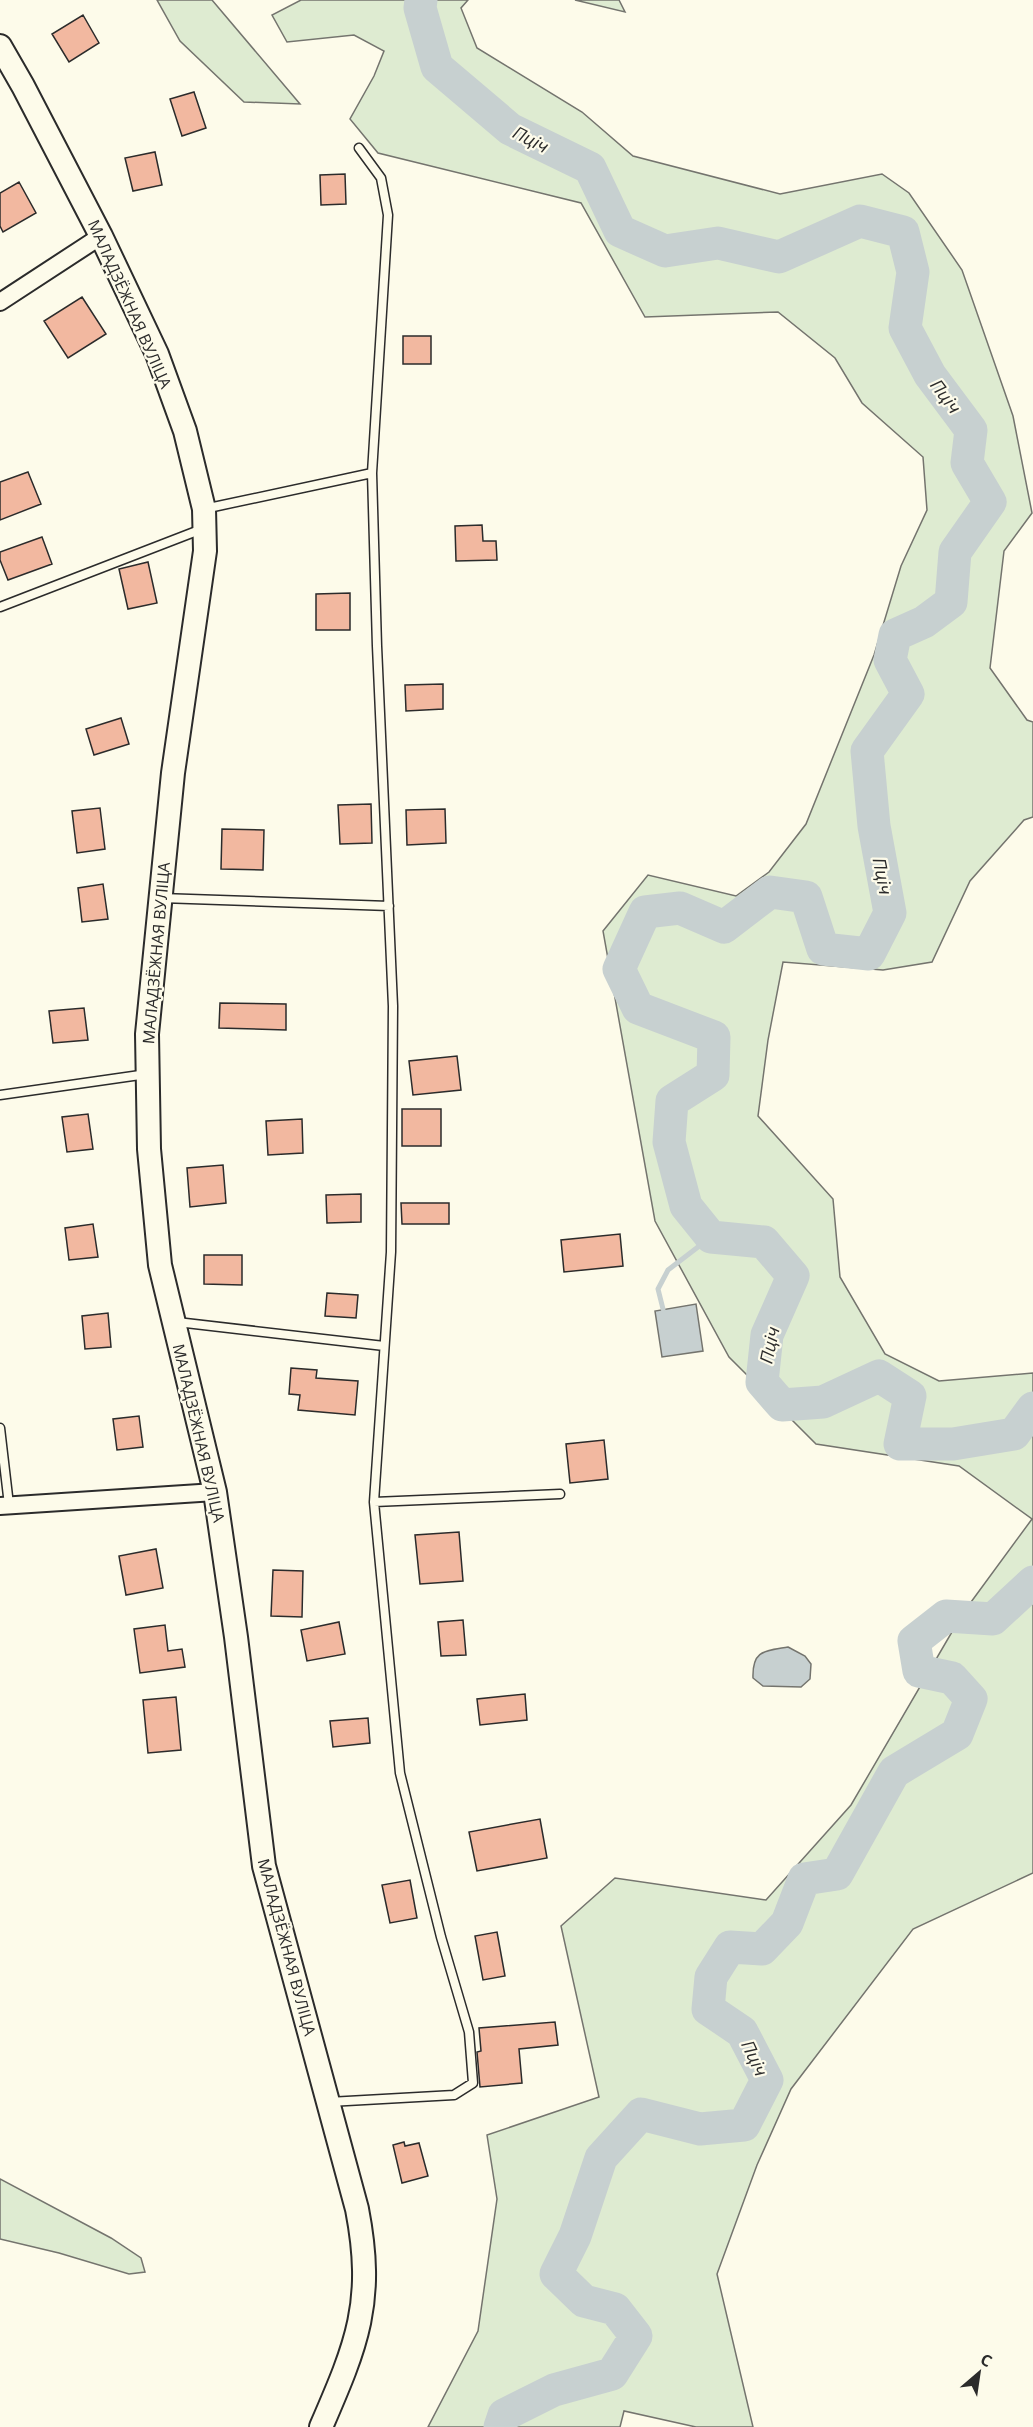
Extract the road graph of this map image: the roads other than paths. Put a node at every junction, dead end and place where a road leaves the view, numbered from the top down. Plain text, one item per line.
1 (0, 45) edge
2 (359, 148) dead end
3 (101, 236) junction
4 (0, 302) edge
5 (372, 473) junction
6 (205, 518) junction
7 (0, 607) edge
8 (160, 898) junction
9 (389, 906) junction
10 (147, 1074) junction
11 (0, 1095) edge
12 (173, 1321) junction
13 (384, 1346) junction
14 (0, 1428) edge
15 (215, 1492) junction
16 (560, 1494) dead end
17 (374, 1503) junction
18 (5, 1505) edge
19 (328, 2102) junction
20 (321, 2427) edge

1 - 3 street, МАЛАДЗЁЖНАЯ ВУЛІЦА
2 - 5 lane
3 - 4 street
3 - 6 street, МАЛАДЗЁЖНАЯ ВУЛІЦА
5 - 6 lane
5 - 9 lane
6 - 7 lane
6 - 8 street, МАЛАДЗЁЖНАЯ ВУЛІЦА
8 - 9 lane
8 - 10 street, МАЛАДЗЁЖНАЯ ВУЛІЦА
9 - 13 lane
10 - 11 lane
10 - 12 street, МАЛАДЗЁЖНАЯ ВУЛІЦА
12 - 13 lane
12 - 15 street, МАЛАДЗЁЖНАЯ ВУЛІЦА
13 - 17 lane
14 - 18 lane
15 - 18 street
15 - 19 street, МАЛАДЗЁЖНАЯ ВУЛІЦА
16 - 17 lane
17 - 19 lane
19 - 20 street, МАЛАДЗЁЖНАЯ ВУЛІЦА

